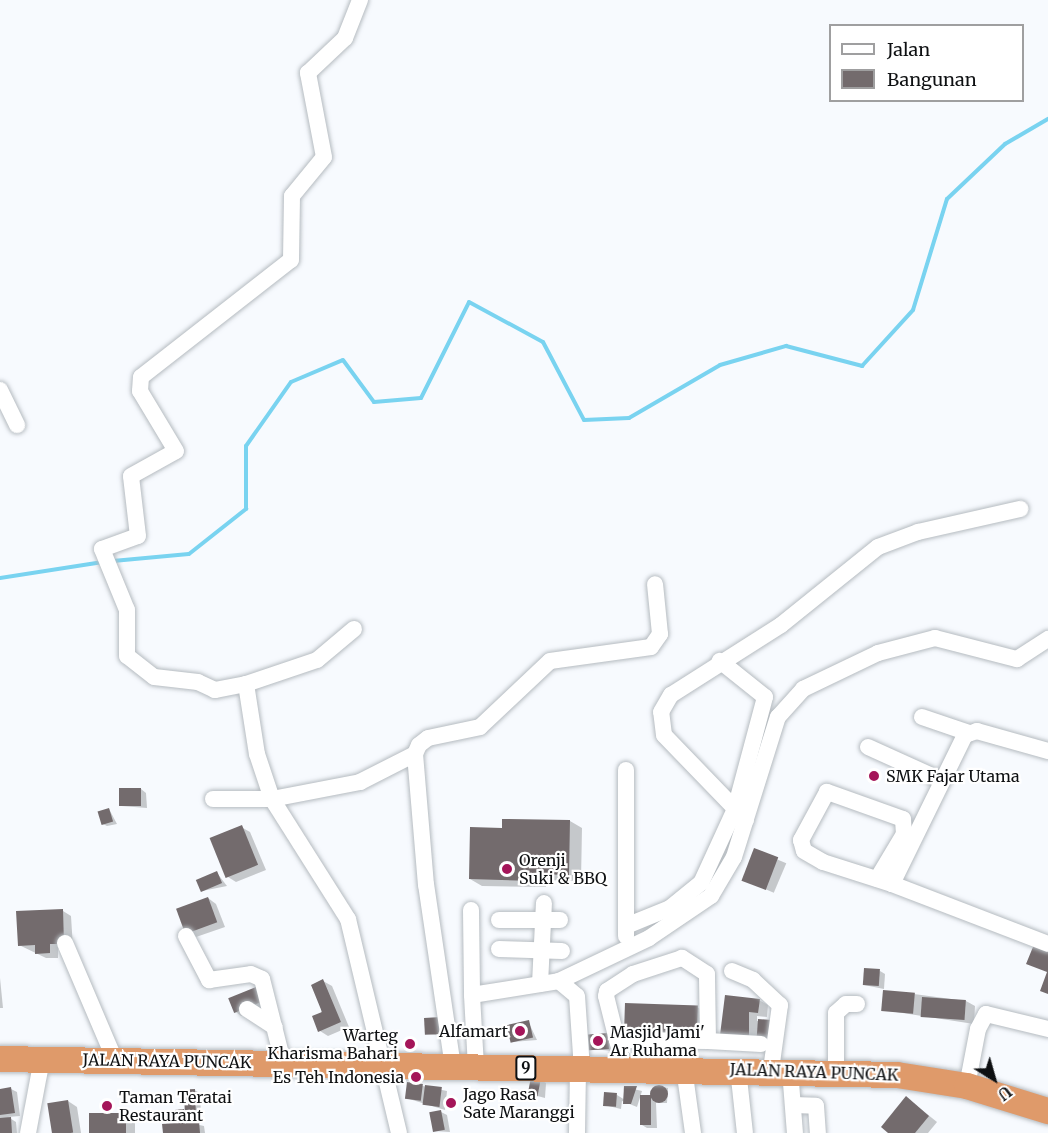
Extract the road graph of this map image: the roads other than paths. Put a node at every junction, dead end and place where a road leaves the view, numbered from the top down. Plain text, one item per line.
1 (360, 0) edge
2 (0, 390) edge
3 (17, 425) dead end
4 (1020, 509) dead end
5 (655, 584) dead end
6 (354, 629) dead end
7 (1048, 639) edge
8 (720, 662) junction
9 (246, 684) junction
10 (922, 717) dead end
11 (969, 733) junction
12 (868, 747) dead end
13 (1048, 750) edge
14 (415, 754) junction
15 (626, 770) dead end
16 (941, 780) junction
17 (213, 799) dead end
18 (272, 800) junction
19 (740, 815) junction
20 (884, 881) junction
21 (544, 903) dead end
22 (471, 910) dead end
23 (499, 920) dead end
24 (551, 920) junction
25 (626, 926) junction
26 (186, 936) dead end
27 (65, 943) dead end
28 (1048, 944) edge
29 (500, 949) dead end
30 (542, 949) junction
31 (626, 949) junction
32 (562, 951) dead end
33 (732, 971) dead end
34 (559, 981) junction
35 (540, 984) junction
36 (472, 995) junction
37 (857, 1004) dead end
38 (247, 1009) dead end
39 (275, 1027) junction
40 (1048, 1029) edge
41 (617, 1040) junction
42 (708, 1041) junction
43 (761, 1044) dead end
44 (0, 1059) edge
45 (42, 1059) junction
46 (115, 1060) junction
47 (283, 1062) junction
48 (384, 1063) junction
49 (464, 1067) junction
50 (684, 1068) junction
51 (580, 1069) junction
52 (624, 1069) junction
53 (738, 1069) junction
54 (781, 1070) junction
55 (836, 1072) junction
56 (967, 1086) junction
57 (793, 1105) junction
58 (1048, 1112) edge
59 (25, 1132) edge
60 (399, 1133) edge
61 (577, 1133) edge
62 (693, 1133) edge
63 (744, 1133) edge
64 (795, 1133) edge
65 (818, 1133) edge

1 - 9 street
2 - 3 street
4 - 8 street
5 - 14 street
6 - 9 street
7 - 19 street
8 - 19 street
8 - 19 street
9 - 18 street
10 - 11 street
11 - 13 street
11 - 16 street
12 - 16 street
14 - 18 street
14 - 49 street
15 - 25 street
16 - 20 street
17 - 18 street
18 - 48 street
19 - 25 street
19 - 31 street
20 - 20 street
20 - 28 street
21 - 24 street
22 - 36 street
23 - 24 street
24 - 30 street
25 - 31 street
26 - 39 street
27 - 46 street
29 - 30 street
30 - 32 street
30 - 35 street
31 - 34 street
33 - 54 street
34 - 35 street
34 - 51 street
35 - 36 street
36 - 49 street
37 - 55 street
38 - 39 street
39 - 47 street
40 - 56 street
41 - 42 street
41 - 42 street
41 - 52 street
42 - 43 street
44 - 45 highway, JALAN RAYA PUNCAK / 9
45 - 46 highway, JALAN RAYA PUNCAK / 9
45 - 59 street
46 - 47 highway, JALAN RAYA PUNCAK / 9
47 - 48 highway, JALAN RAYA PUNCAK / 9
48 - 49 highway, JALAN RAYA PUNCAK / 9
48 - 60 street
49 - 51 highway, JALAN RAYA PUNCAK / 9
50 - 52 highway, JALAN RAYA PUNCAK / 9
50 - 53 highway, JALAN RAYA PUNCAK / 9
50 - 62 street
51 - 52 highway, JALAN RAYA PUNCAK / 9
51 - 61 street
53 - 54 highway, JALAN RAYA PUNCAK / 9
53 - 63 street
54 - 55 highway, JALAN RAYA PUNCAK / 9
54 - 57 street
55 - 56 highway, JALAN RAYA PUNCAK / 9
56 - 58 highway, JALAN RAYA PUNCAK / 9
57 - 64 street
57 - 65 street

